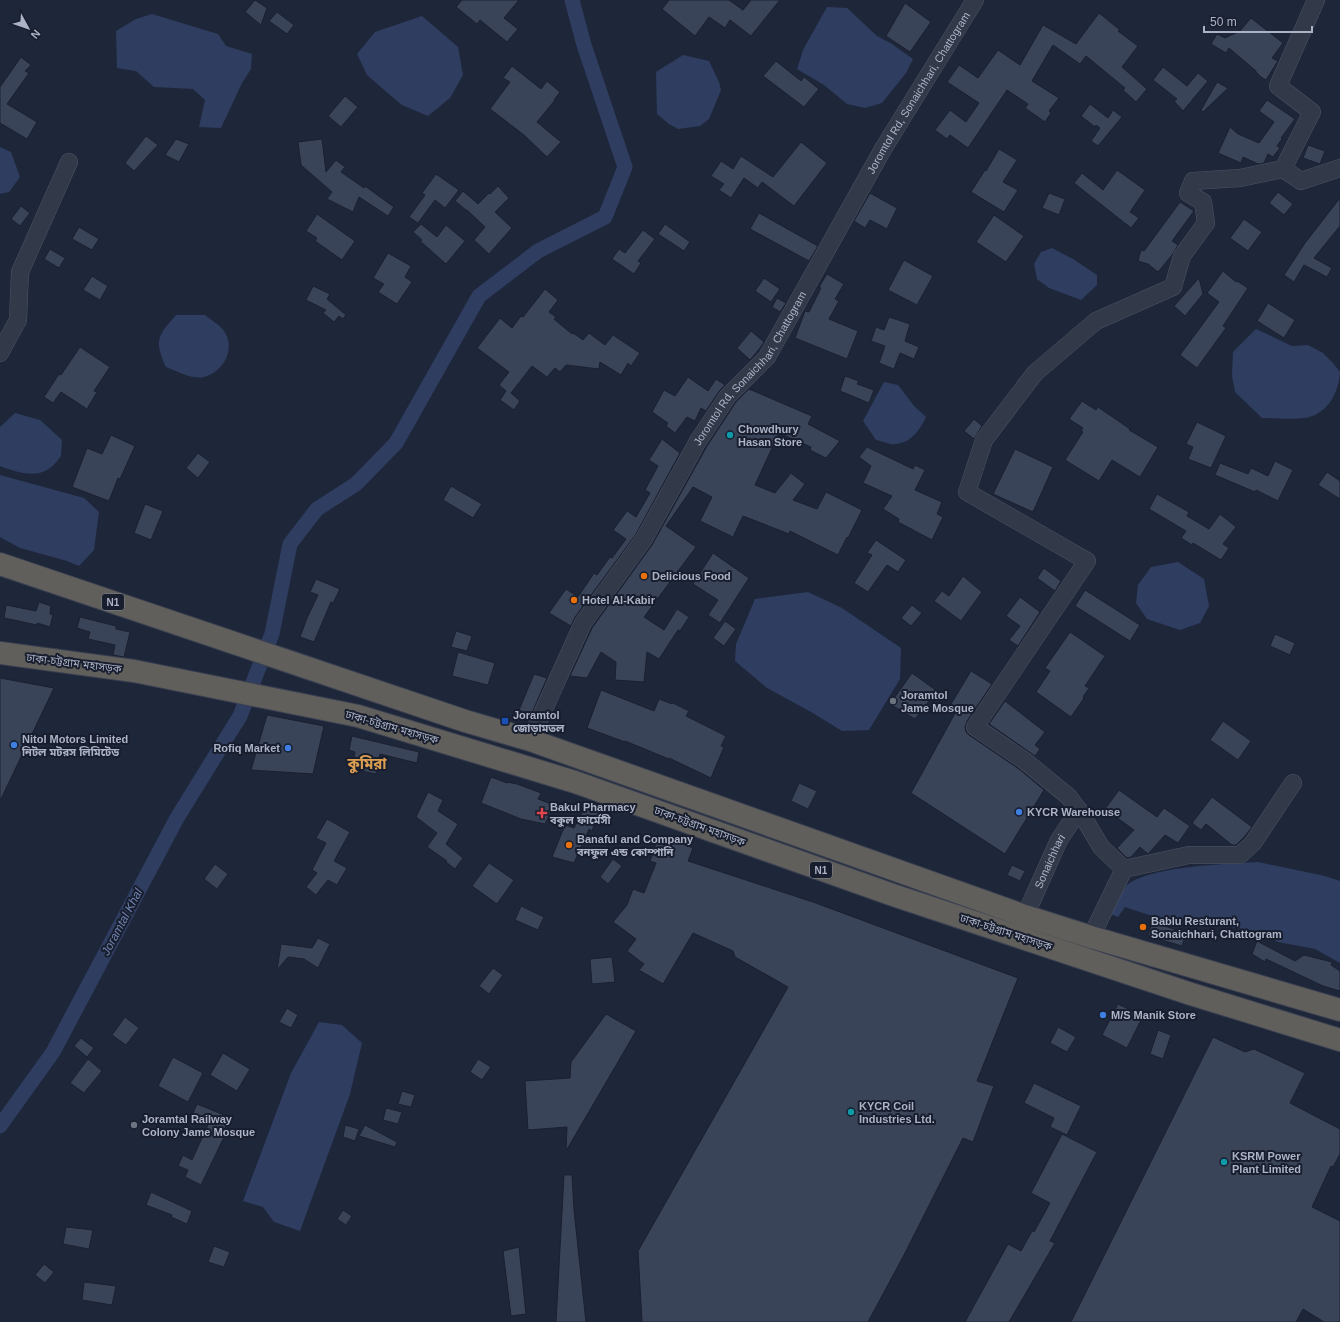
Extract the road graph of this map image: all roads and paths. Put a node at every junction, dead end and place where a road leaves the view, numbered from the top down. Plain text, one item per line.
1 (975, 0) edge
2 (1316, 0) edge
3 (69, 162) dead end
4 (1340, 168) edge
5 (1283, 169) junction
6 (0, 353) edge
7 (0, 564) edge
8 (0, 653) edge
9 (530, 740) junction
10 (1293, 783) dead end
11 (1079, 810) junction
12 (1124, 869) junction
13 (1025, 916) junction
14 (1091, 937) junction
15 (1340, 1010) edge
16 (1340, 1040) edge

1 - 9 street, Joromtol Rd, Sonaichhari, Chattogram
2 - 5 street
3 - 6 street
4 - 5 street
5 - 11 street
7 - 9 highway, ঢাকা-চট্টগ্রাম মহাসড়ক / N1
8 - 16 highway, ঢাকা-চট্টগ্রাম মহাসড়ক / N1
9 - 13 highway, ঢাকা-চট্টগ্রাম মহাসড়ক / N1
10 - 12 street
11 - 12 street
11 - 13 street, Sonaichhari
12 - 14 street
13 - 14 highway, ঢাকা-চট্টগ্রাম মহাসড়ক / N1
14 - 15 highway, ঢাকা-চট্টগ্রাম মহাসড়ক / N1

